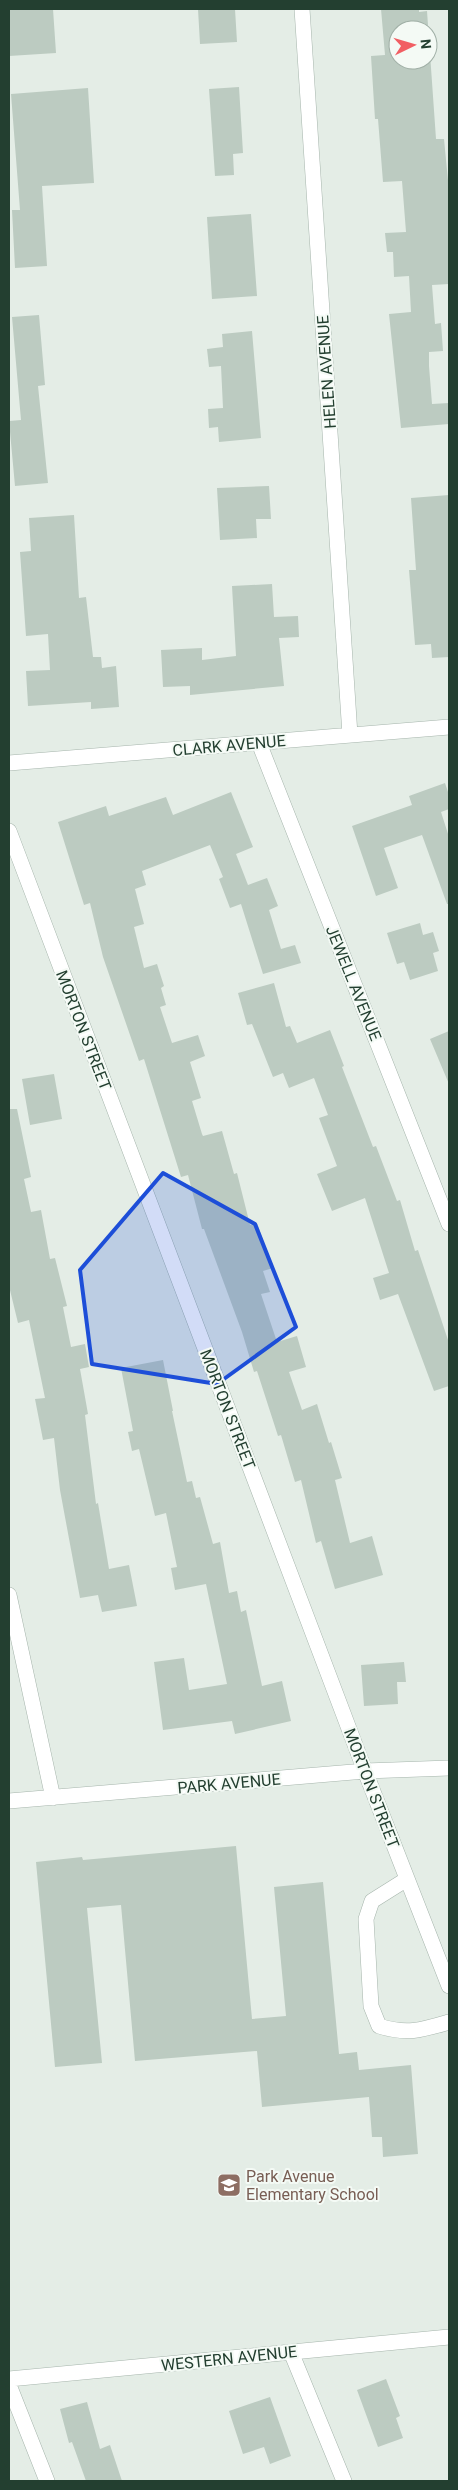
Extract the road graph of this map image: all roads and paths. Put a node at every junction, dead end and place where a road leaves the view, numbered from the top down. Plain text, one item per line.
1 (302, 9) edge
2 (449, 727) edge
3 (350, 735) junction
4 (259, 743) junction
5 (9, 763) edge
6 (9, 831) edge
7 (449, 1224) edge
8 (9, 1595) edge
9 (449, 1768) edge
10 (365, 1771) junction
11 (53, 1798) junction
12 (9, 1801) edge
13 (407, 1879) junction
14 (449, 1986) edge
15 (449, 2022) edge
16 (449, 2337) edge
17 (291, 2352) junction
18 (9, 2379) edge
19 (9, 2385) edge
20 (47, 2481) edge
21 (344, 2481) edge

1 - 3 street, HELEN AVENUE
2 - 3 street, CLARK AVENUE
3 - 4 street, CLARK AVENUE
4 - 5 street, CLARK AVENUE
4 - 7 street, JEWELL AVENUE
6 - 10 street, MORTON STREET
8 - 11 street
9 - 10 street, PARK AVENUE
10 - 11 street, PARK AVENUE
10 - 13 street, MORTON STREET
11 - 12 street, PARK AVENUE
13 - 14 street, MORTON STREET
13 - 15 street
16 - 17 street, WESTERN AVENUE
17 - 18 street, WESTERN AVENUE
17 - 21 street
19 - 20 street

